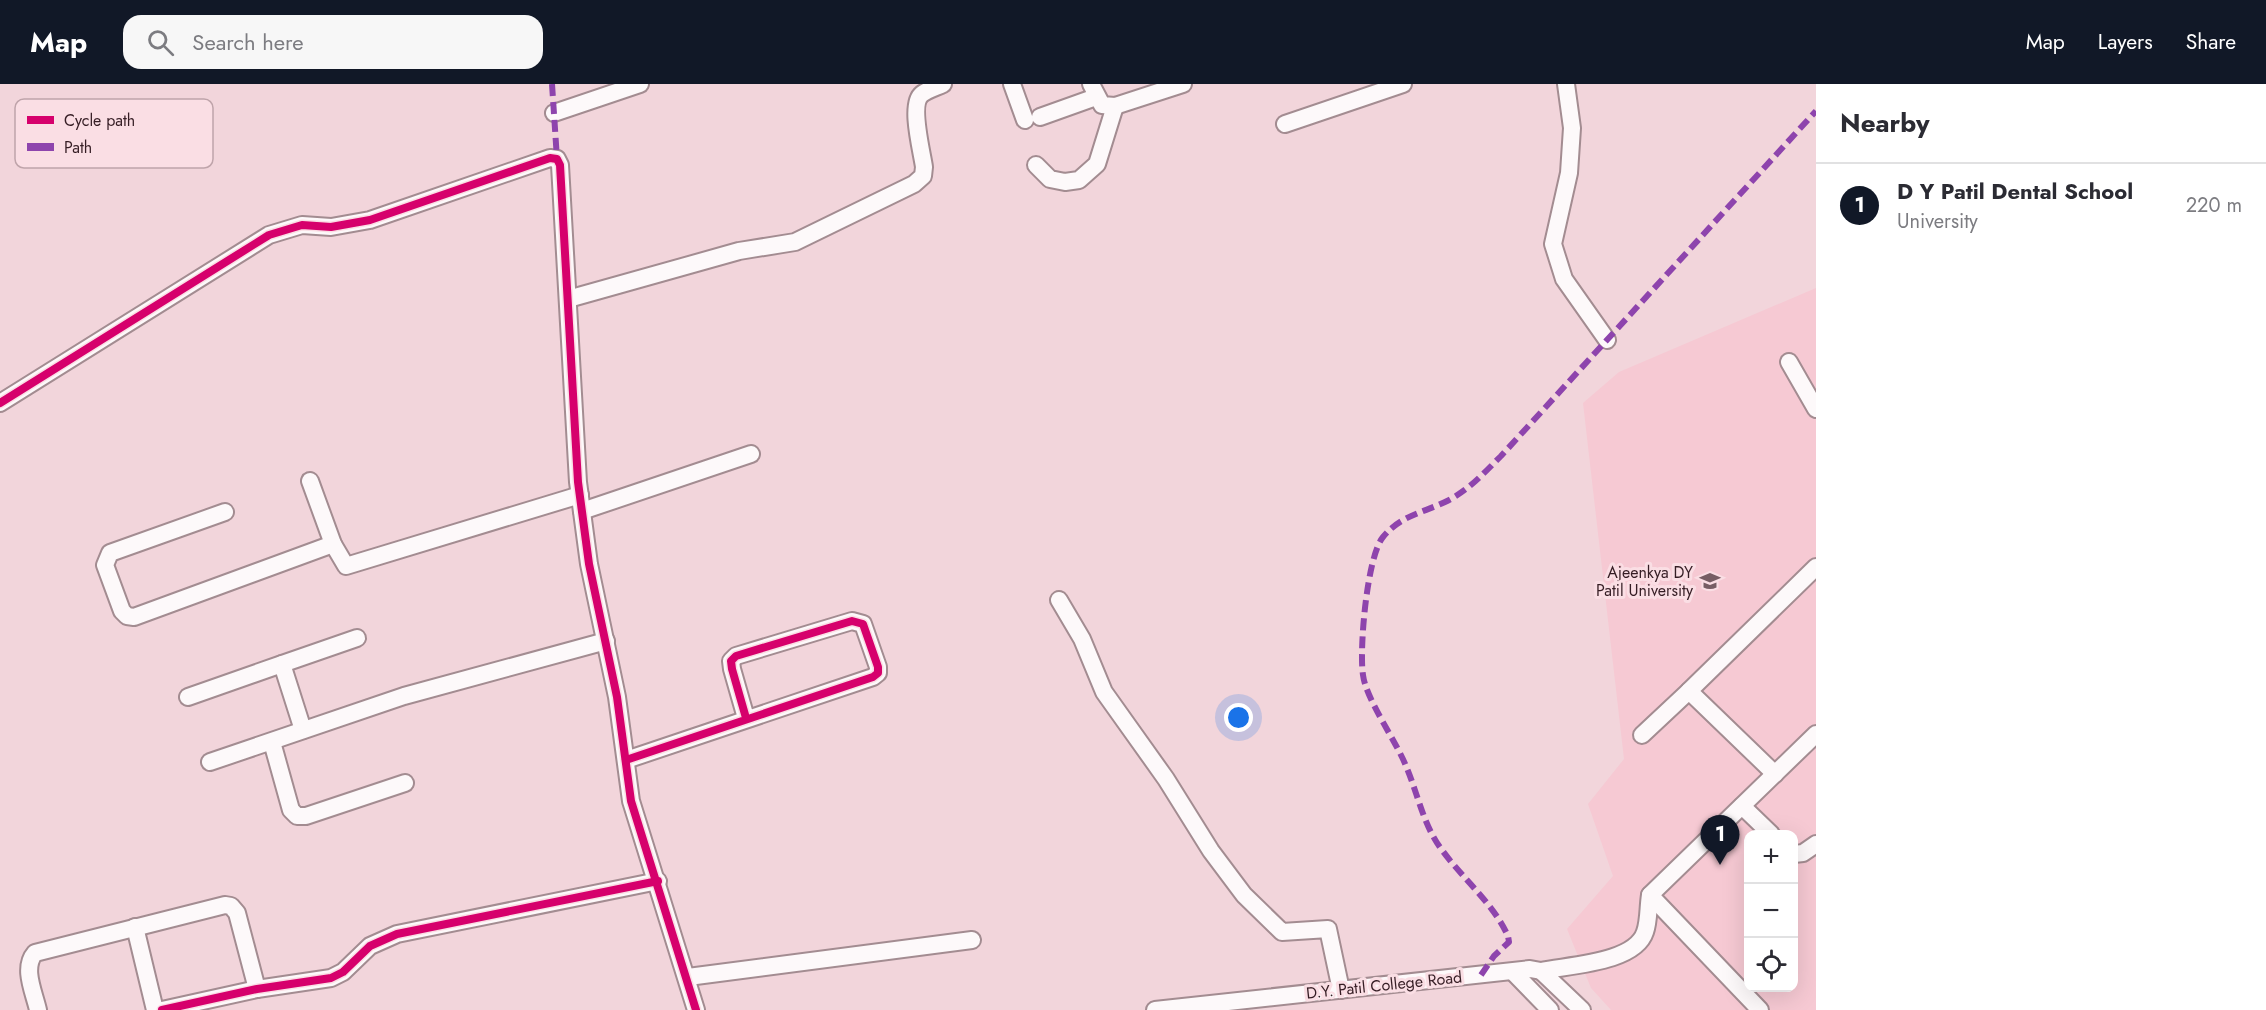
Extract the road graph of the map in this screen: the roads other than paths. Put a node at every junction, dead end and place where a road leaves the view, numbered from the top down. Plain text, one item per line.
1 (640, 84) edge
2 (943, 84) edge
3 (1012, 84) edge
4 (1183, 84) edge
5 (1402, 84) edge
6 (1566, 84) edge
7 (1094, 90) edge
8 (1115, 106) junction
9 (554, 113) dead end
10 (1285, 124) dead end
11 (1036, 165) dead end
12 (568, 299) junction
13 (1607, 340) dead end
14 (1789, 362) dead end
15 (0, 403) edge
16 (1816, 410) edge
17 (751, 454) dead end
18 (310, 481) dead end
19 (581, 503) junction
20 (225, 512) dead end
21 (333, 544) junction
22 (1816, 567) edge
23 (1059, 600) dead end
24 (357, 638) dead end
25 (606, 641) junction
26 (282, 664) junction
27 (1689, 691) junction
28 (188, 697) dead end
29 (746, 718) junction
30 (303, 730) junction
31 (1642, 735) dead end
32 (272, 742) junction
33 (1813, 743) edge
34 (626, 760) junction
35 (210, 762) dead end
36 (1775, 774) junction
37 (405, 783) dead end
38 (1742, 806) junction
39 (1767, 830) edge
40 (1816, 844) edge
41 (1798, 854) edge
42 (658, 881) junction
43 (1650, 895) junction
44 (135, 927) junction
45 (972, 940) dead end
46 (1541, 971) junction
47 (688, 977) junction
48 (1518, 977) junction
49 (257, 989) junction
50 (1341, 990) junction
51 (38, 1010) edge
52 (155, 1010) edge
53 (162, 1010) edge
54 (696, 1010) edge
55 (1155, 1010) edge
56 (1550, 1010) edge
57 (1582, 1010) edge
58 (1760, 1010) edge

1 - 9 street
2 - 12 street
3 - 7 street
4 - 8 street
5 - 10 street
6 - 13 street
7 - 8 street
8 - 11 street
12 - 15 street
12 - 19 street
14 - 16 street
17 - 19 street
18 - 21 street
19 - 21 street
19 - 25 street
20 - 21 street
22 - 27 street
23 - 50 street
24 - 26 street
25 - 30 street
25 - 34 street
26 - 28 street
26 - 30 street
27 - 31 street
27 - 36 street
29 - 29 street
29 - 34 street
30 - 32 street
32 - 35 street
32 - 37 street
33 - 36 street
34 - 42 street
36 - 38 street
38 - 39 street
38 - 43 street
40 - 41 street
42 - 47 street
42 - 49 street
43 - 46 street, D.Y. Patil College Road
43 - 58 street
44 - 49 street
44 - 51 street
44 - 52 street
45 - 47 street
46 - 48 street, D.Y. Patil College Road
46 - 57 street
47 - 54 street
48 - 50 street, D.Y. Patil College Road
48 - 56 street
49 - 53 street
50 - 55 street, D.Y. Patil College Road

